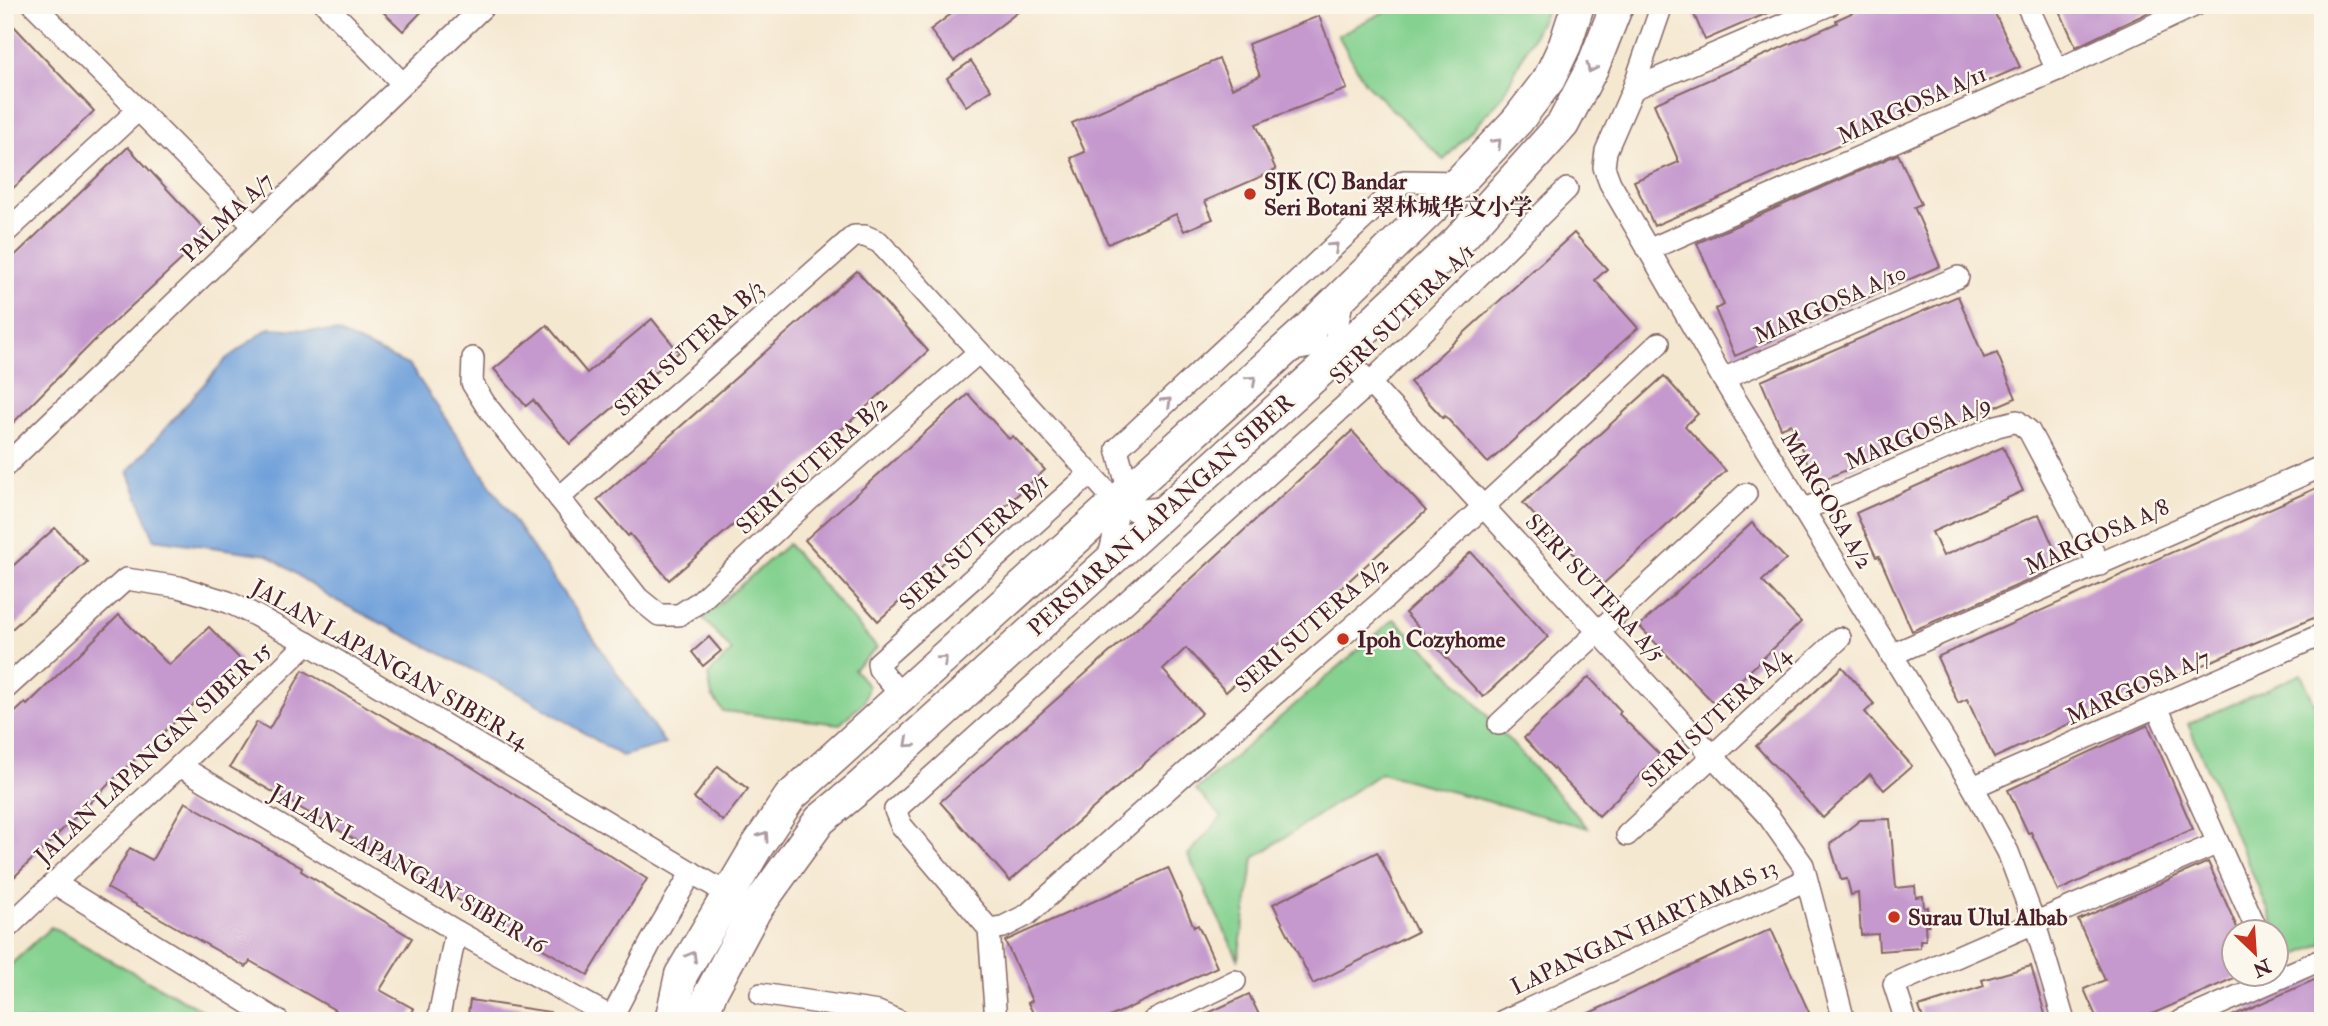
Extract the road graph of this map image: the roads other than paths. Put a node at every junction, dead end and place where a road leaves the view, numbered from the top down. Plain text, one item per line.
1 (34, 5) edge
2 (326, 5) edge
3 (485, 5) edge
4 (1578, 5) edge
5 (1616, 5) edge
6 (1662, 5) edge
7 (1829, 5) edge
8 (2027, 5) edge
9 (2196, 5) edge
10 (2057, 70) junction
11 (402, 83) junction
12 (1633, 89) junction
13 (138, 111) junction
14 (1459, 182) junction
15 (1567, 189) dead end
16 (255, 227) junction
17 (5, 233) edge
18 (1648, 250) junction
19 (1958, 277) dead end
20 (1344, 294) junction
21 (1659, 343) dead end
22 (979, 352) junction
23 (1282, 352) junction
24 (1341, 352) junction
25 (473, 358) dead end
26 (1723, 379) junction
27 (1370, 383) junction
28 (5, 466) edge
29 (2323, 466) edge
30 (1090, 474) junction
31 (1746, 494) dead end
32 (559, 498) junction
33 (1123, 498) junction
34 (1482, 505) junction
35 (1171, 506) junction
36 (1803, 510) junction
37 (2100, 565) junction
38 (1105, 566) junction
39 (1598, 631) junction
40 (1840, 638) dead end
41 (2321, 640) edge
42 (307, 643) junction
43 (1891, 655) junction
44 (5, 689) edge
45 (902, 696) junction
46 (2157, 707) junction
47 (1499, 724) dead end
48 (1713, 755) junction
49 (180, 766) junction
50 (1973, 787) junction
51 (1627, 835) dead end
52 (2218, 843) junction
53 (692, 872) junction
54 (1804, 873) junction
55 (54, 883) junction
56 (728, 894) junction
57 (755, 910) junction
58 (2252, 918) edge
59 (2035, 924) junction
60 (989, 929) junction
61 (5, 930) edge
62 (456, 931) junction
63 (2323, 960) edge
64 (2290, 970) edge
65 (1235, 981) dead end
66 (2248, 988) edge
67 (761, 995) dead end
68 (611, 1019) edge
69 (277, 1020) edge
70 (438, 1021) edge
71 (671, 1021) edge
72 (701, 1021) edge
73 (899, 1021) edge
74 (996, 1021) edge
75 (1153, 1021) edge
76 (1503, 1021) edge
77 (1844, 1021) edge
78 (1906, 1021) edge
79 (2064, 1021) edge
80 (2181, 1021) edge

1 - 13 street
2 - 11 street
3 - 11 street, PALMA A/7
14 -> 4 main road, PERSIARAN LAPANGAN SIBER
5 -> 24 main road, PERSIARAN LAPANGAN SIBER
6 - 12 street, MARGOSA A/2
7 - 12 street
8 - 10 street
9 - 10 street, MARGOSA A/11
10 - 18 street, MARGOSA A/11
11 - 16 street, PALMA A/7
12 - 18 street, MARGOSA A/2
13 - 16 street
13 - 17 street
14 - 20 main road, PERSIARAN LAPANGAN SIBER
33 -> 14 street
15 - 27 street, SERI SUTERA A/1
16 - 28 street, PALMA A/7
18 - 26 street, MARGOSA A/2
19 - 26 street, MARGOSA A/10
20 - 23 main road, PERSIARAN LAPANGAN SIBER
20 - 24 street
21 - 34 street, SERI SUTERA A/2
22 - 30 street
22 - 32 street, SERI SUTERA B/3
22 - 32 street, SERI SUTERA B/2
23 - 24 street
33 -> 23 main road, PERSIARAN LAPANGAN SIBER
24 - 27 street, SERI SUTERA A/5
24 - 35 main road, PERSIARAN LAPANGAN SIBER
25 - 32 street
26 - 36 street, MARGOSA A/2
27 - 34 street, SERI SUTERA A/5
27 - 60 street, SERI SUTERA A/1
29 - 37 street, MARGOSA A/8
30 - 33 street
30 - 45 street, SERI SUTERA B/1
31 - 39 street
33 - 35 street
33 - 38 street
45 -> 33 main road, PERSIARAN LAPANGAN SIBER
34 - 39 street, SERI SUTERA A/5
34 - 60 street, SERI SUTERA A/2
35 - 38 main road, PERSIARAN LAPANGAN SIBER
36 - 37 street, MARGOSA A/9
36 - 43 street, MARGOSA A/2
37 - 43 street, MARGOSA A/8
38 -> 57 main road, PERSIARAN LAPANGAN SIBER
39 - 47 street
39 - 48 street, SERI SUTERA A/5
40 - 48 street, SERI SUTERA A/4
41 - 46 street, MARGOSA A/7
42 - 44 street, JALAN LAPANGAN SIBER 14
42 - 49 street, JALAN LAPANGAN SIBER 15
42 - 53 street, JALAN LAPANGAN SIBER 14
43 - 50 street, MARGOSA A/2
56 -> 45 main road, PERSIARAN LAPANGAN SIBER
46 - 50 street, MARGOSA A/7
46 - 52 street
48 - 51 street, SERI SUTERA A/4
48 - 54 street, SERI SUTERA A/5
49 - 55 street, JALAN LAPANGAN SIBER 15
49 - 62 street, JALAN LAPANGAN SIBER 16
50 - 59 street, MARGOSA A/2
52 - 58 street
52 - 59 street
53 - 56 street, JALAN LAPANGAN SIBER 14
53 - 68 street
54 - 76 street, LAPANGAN HARTAMAS 13
54 - 77 street, SERI SUTERA A/5
55 - 61 street, JALAN LAPANGAN SIBER 15
55 - 69 street
56 - 57 street, JALAN LAPANGAN SIBER 14
71 -> 56 main road, PERSIARAN LAPANGAN SIBER
57 - 72 main road, PERSIARAN LAPANGAN SIBER
59 - 78 street
59 - 79 street, MARGOSA A/2
60 - 74 street
62 - 68 street, JALAN LAPANGAN SIBER 16
62 - 70 street
63 - 64 street
65 - 75 street
66 - 80 street
67 - 73 street

